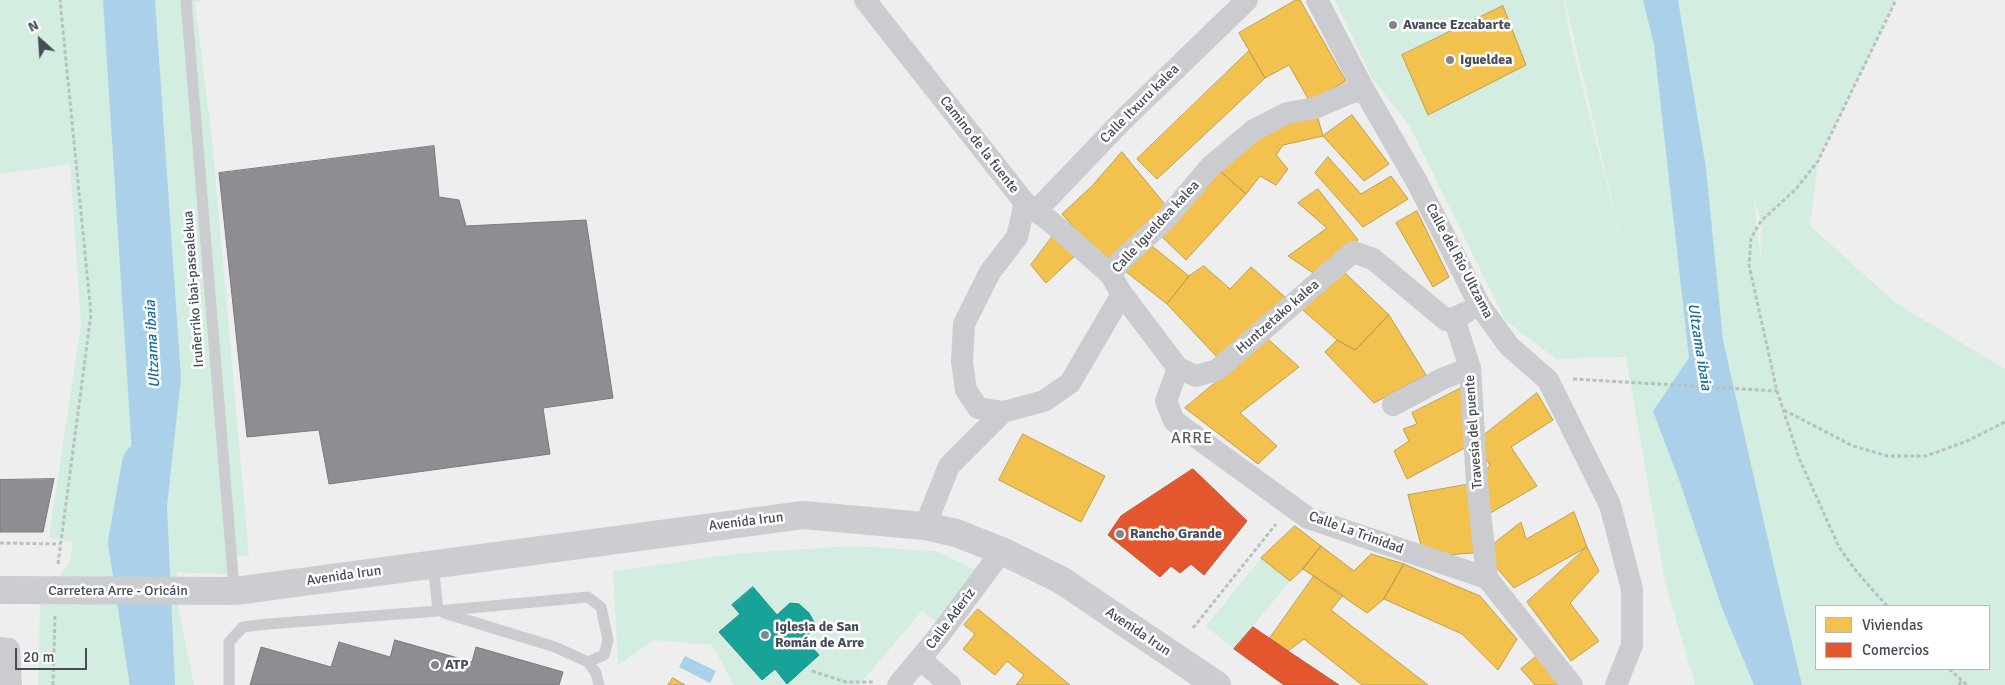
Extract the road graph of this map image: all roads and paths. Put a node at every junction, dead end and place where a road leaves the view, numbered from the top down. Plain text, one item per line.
1 (60, 0) edge
2 (186, 0) edge
3 (864, 0) edge
4 (1247, 0) edge
5 (1317, 0) edge
6 (1896, 0) edge
7 (1364, 90) junction
8 (1030, 207) junction
9 (1110, 274) junction
10 (1122, 294) junction
11 (1480, 306) junction
12 (1454, 318) junction
13 (1178, 368) junction
14 (1470, 368) junction
15 (1548, 380) junction
16 (1777, 391) junction
17 (1393, 405) dead end
18 (1784, 410) junction
19 (1003, 412) junction
20 (2005, 422) edge
21 (1291, 506) junction
22 (925, 526) junction
23 (0, 543) edge
24 (1002, 551) junction
25 (433, 563) junction
26 (1487, 578) junction
27 (234, 583) junction
28 (0, 590) edge
29 (1886, 605) edge
30 (438, 611) junction
31 (1193, 628) dead end
32 (0, 648) edge
33 (920, 660) junction
34 (588, 662) junction
35 (1950, 670) edge
36 (812, 671) dead end
37 (1962, 680) junction
38 (873, 682) dead end
39 (11, 685) edge
40 (229, 685) edge
41 (599, 685) edge
42 (898, 685) edge
43 (950, 685) edge
44 (1217, 685) edge
45 (1572, 685) edge
46 (1616, 685) edge
47 (1959, 685) edge
48 (1967, 685) edge

1 - 23 path
2 - 27 lane, Iruñerriko ibai-pasealekua
3 - 8 street, Camino de la fuente
4 - 8 street, Calle Itxuru kalea
5 - 7 street, Calle del Río Ultzama
6 - 16 path
7 - 9 street, Calle Igueldea kalea
7 - 11 street, Calle del Río Ultzama
8 - 9 street, Camino de la fuente
8 - 19 street
9 - 10 street, Calle Igueldea kalea
10 - 13 street
10 - 19 street, Calle Igueldea kalea
11 - 12 street
11 - 15 street, Calle del Río Ultzama
12 - 13 street, Huntzetako kalea
12 - 14 street, Travesía del puente
13 - 21 street, Calle La Trinidad
14 - 17 street
14 - 26 street, Travesía del puente
15 - 16 path
15 - 46 street, Calle del Río Ultzama
16 - 18 path
18 - 20 path
18 - 29 path
19 - 22 street, Calle Igueldea kalea
21 - 26 street, Calle La Trinidad
21 - 31 path
22 - 24 street, Avenida Irun
22 - 25 street, Avenida Irun
24 - 33 street, Calle Aderiz
24 - 44 street, Avenida Irun
25 - 27 street, Avenida Irun
25 - 30 lane
26 - 45 street
27 - 28 street, Carretera Arre - Oricáin, bridge
30 - 34 lane
30 - 34 lane
30 - 40 lane
32 - 39 street
33 - 42 street, Calle Aderiz
33 - 43 street
34 - 41 lane
35 - 37 path
36 - 38 path
37 - 47 path
37 - 48 path

